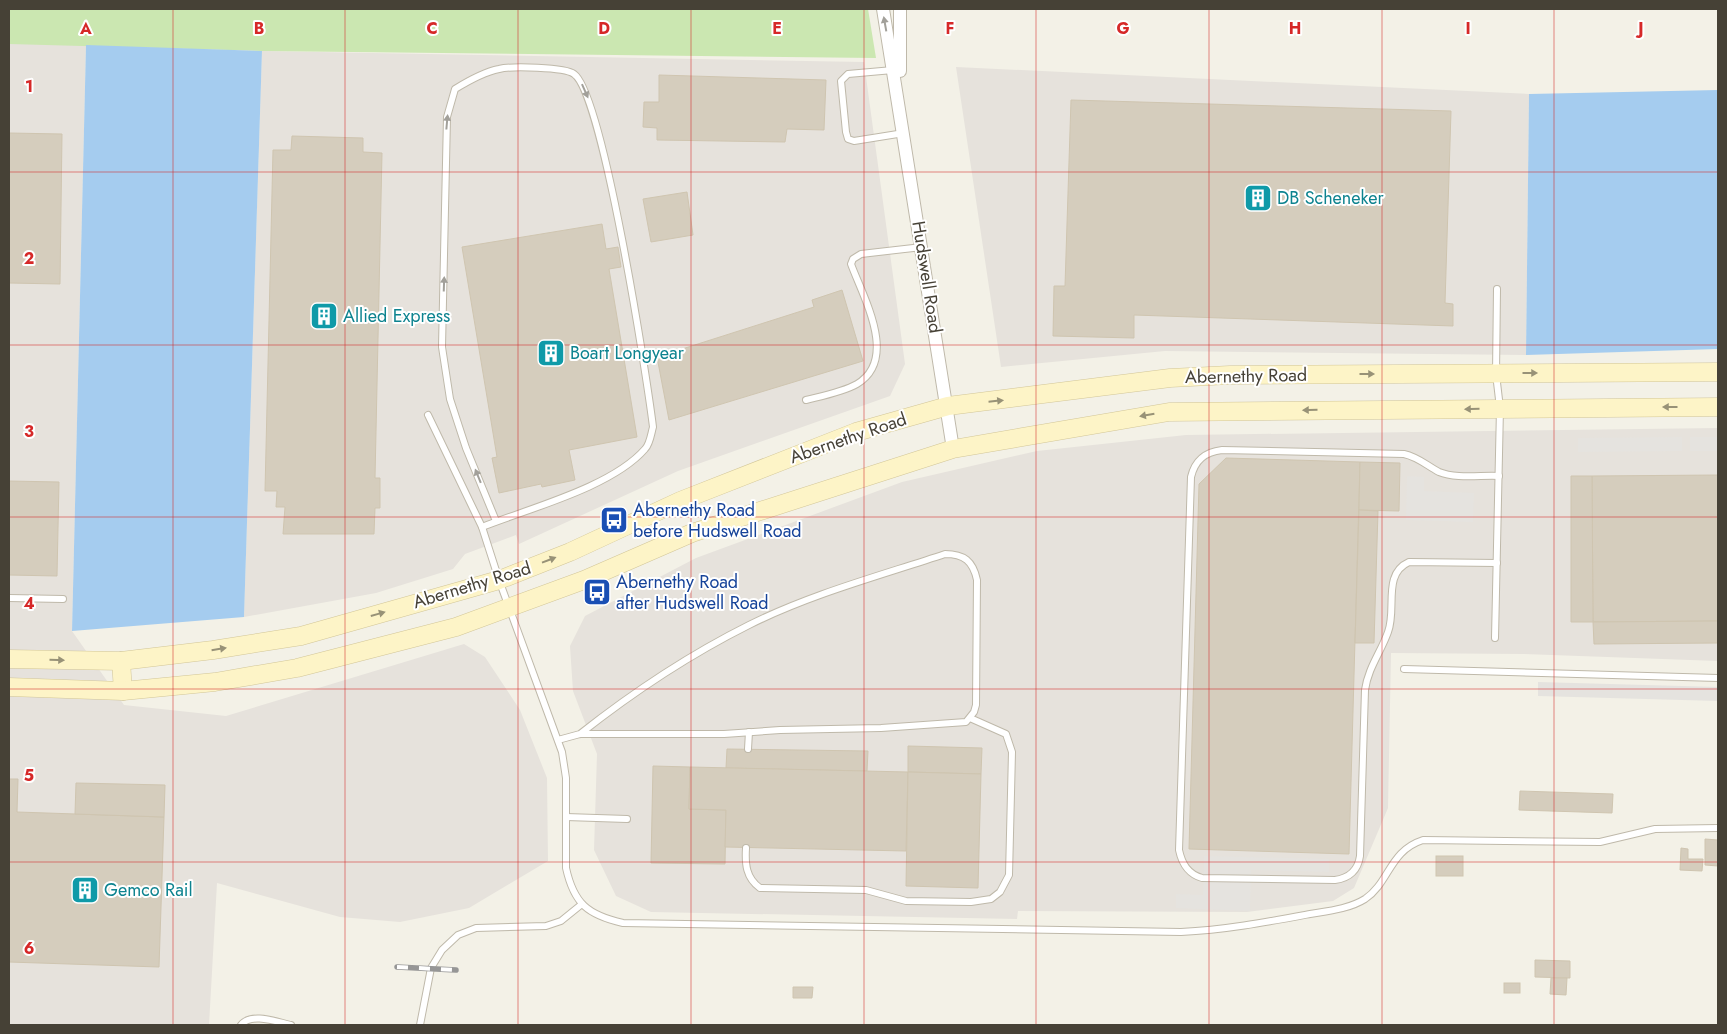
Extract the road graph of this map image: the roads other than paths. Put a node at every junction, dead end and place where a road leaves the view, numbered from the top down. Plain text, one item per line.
1 (883, 9) edge
2 (900, 9) edge
3 (893, 70) junction
4 (899, 106) junction
5 (904, 133) junction
6 (922, 247) junction
7 (1497, 289) dead end
8 (1718, 372) edge
9 (1496, 374) junction
10 (806, 400) dead end
11 (948, 406) junction
12 (1718, 407) edge
13 (1500, 408) junction
14 (428, 415) dead end
15 (953, 449) junction
16 (1499, 476) junction
17 (496, 521) junction
18 (482, 527) junction
19 (1497, 563) junction
20 (499, 580) junction
21 (9, 598) edge
22 (63, 599) dead end
23 (510, 608) junction
24 (1495, 638) dead end
25 (9, 659) edge
26 (121, 661) junction
27 (1404, 669) dead end
28 (1718, 678) edge
29 (9, 687) edge
30 (123, 691) junction
31 (970, 718) junction
32 (748, 732) junction
33 (580, 734) junction
34 (558, 740) junction
35 (748, 749) dead end
36 (566, 817) junction
37 (627, 818) dead end
38 (1718, 828) edge
39 (746, 848) dead end
40 (582, 904) junction
41 (241, 1025) edge
42 (291, 1025) edge
43 (420, 1025) edge

3 -> 1 street, Hudswell Road
2 - 4 street, Hudswell Road
3 - 4 street, Hudswell Road
3 - 5 lane
4 - 5 street, Hudswell Road
5 - 6 street, Hudswell Road
6 - 10 lane
6 - 11 street, Hudswell Road
7 - 9 lane
9 -> 8 main road, Abernethy Road
11 -> 9 main road, Abernethy Road
9 - 13 lane
11 - 15 street, Hudswell Road
20 -> 11 main road, Abernethy Road
12 -> 13 main road, Abernethy Road
13 -> 15 main road, Abernethy Road
13 - 16 lane
14 - 18 lane
15 - 23 main road, Abernethy Road
16 - 19 lane
16 - 19 lane
17 -> 17 lane
17 - 18 lane
18 - 20 lane
19 - 24 lane
20 - 23 lane
26 -> 20 main road, Abernethy Road
21 - 22 lane
23 - 30 main road, Abernethy Road
23 - 34 lane
25 -> 26 main road, Abernethy Road
26 - 30 main road
27 - 28 lane
29 - 30 main road, Abernethy Road
31 - 32 lane
31 - 33 lane
31 - 39 lane
32 - 33 lane
32 - 35 lane
33 - 34 lane
34 - 36 lane
36 - 37 lane
36 - 40 lane
38 - 40 lane
40 - 43 lane
41 - 42 lane

